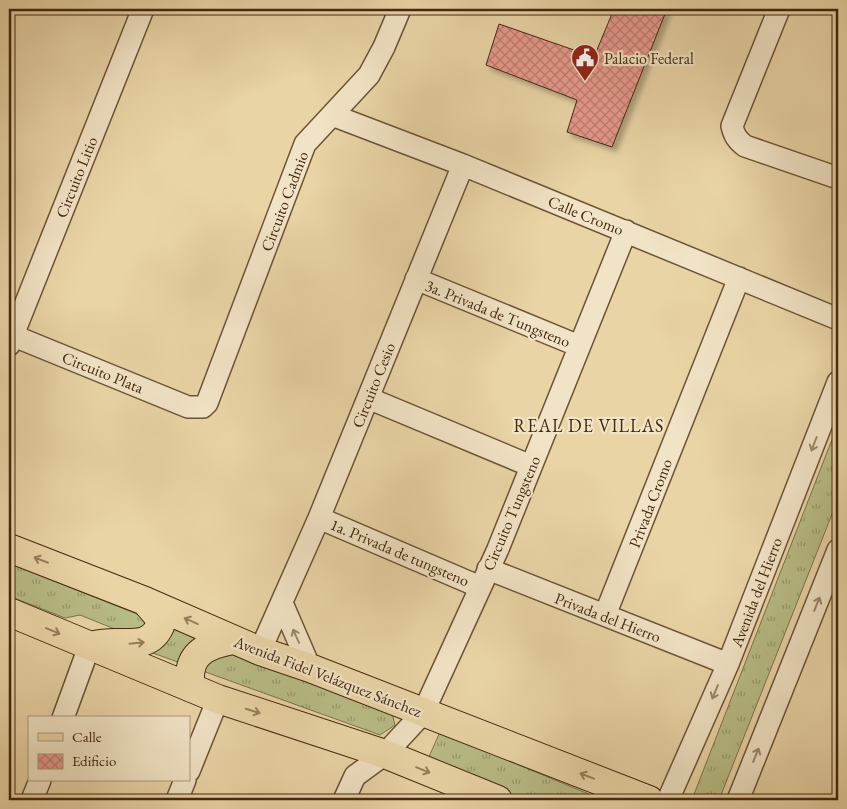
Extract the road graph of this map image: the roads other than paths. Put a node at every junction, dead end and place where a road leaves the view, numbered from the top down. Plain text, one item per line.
1 (143, 9) edge
2 (400, 9) edge
3 (779, 9) edge
4 (332, 115) junction
5 (463, 165) junction
6 (838, 178) edge
7 (626, 232) junction
8 (739, 278) junction
9 (416, 280) junction
10 (838, 318) edge
11 (10, 338) edge
12 (579, 346) junction
13 (838, 382) edge
14 (368, 398) junction
15 (198, 408) joint
16 (531, 466) junction
17 (319, 518) junction
18 (9, 548) edge
19 (838, 550) edge
20 (484, 578) junction
21 (145, 601) junction
22 (282, 604) junction
23 (9, 612) edge
24 (605, 615) junction
25 (233, 640) junction
26 (89, 646) junction
27 (260, 651) junction
28 (728, 664) junction
29 (310, 668) junction
30 (190, 688) junction
31 (218, 699) junction
32 (422, 713) junction
33 (64, 716) edge
34 (385, 754) junction
35 (190, 768) edge
36 (39, 782) edge
37 (184, 782) edge
38 (32, 800) edge
39 (177, 800) edge
40 (344, 800) edge
41 (498, 800) edge
42 (649, 800) edge
43 (668, 800) edge
44 (738, 800) edge

1 - 11 street, Circuito Litio
2 - 4 street, Circuito Cadmio
3 - 6 street
4 - 5 street, Calle Cromo
4 - 15 street, Circuito Cadmio
5 - 7 street, Calle Cromo
5 - 9 street, Circuito Cesio
7 - 8 street, Calle Cromo
7 - 12 street, Circuito Tungsteno
8 - 10 street, Calle Cromo
8 - 24 street, Privada Cromo
9 - 12 street, 3a. Privada de Tungsteno
9 - 14 street, Circuito Cesio
11 - 15 street, Circuito Plata
12 - 16 street, Circuito Tungsteno
13 -> 28 street, Avenida del Hierro
14 - 16 street
14 - 17 street, Circuito Cesio
16 - 20 street, Circuito Tungsteno
17 - 20 street, 1a. Privada de tungsteno
17 - 22 street, Circuito Cesio
21 -> 18 main road, Avenida Fidel Velázquez Sánchez
44 -> 19 street
20 - 24 street, Privada del Hierro
20 - 32 street, Circuito Tungsteno
25 -> 21 main road, Avenida Fidel Velázquez Sánchez
26 -> 21 main road
22 - 27 street, Circuito Cesio
29 -> 22 street
23 -> 26 main road
24 - 28 street, Privada del Hierro
25 - 27 main road, Avenida Fidel Velázquez Sánchez
25 - 30 main road
26 - 30 main road
26 - 33 street
27 - 29 main road, Avenida Fidel Velázquez Sánchez
28 -> 43 street, Avenida del Hierro
29 - 32 main road, Avenida Fidel Velázquez Sánchez
30 - 31 main road
31 -> 34 main road
31 - 35 street
32 - 34 street, Circuito Tungsteno
42 -> 32 main road, Avenida Fidel Velázquez Sánchez
34 - 40 street, Circuito Tungsteno
34 -> 41 main road
36 - 38 street
37 - 39 street

